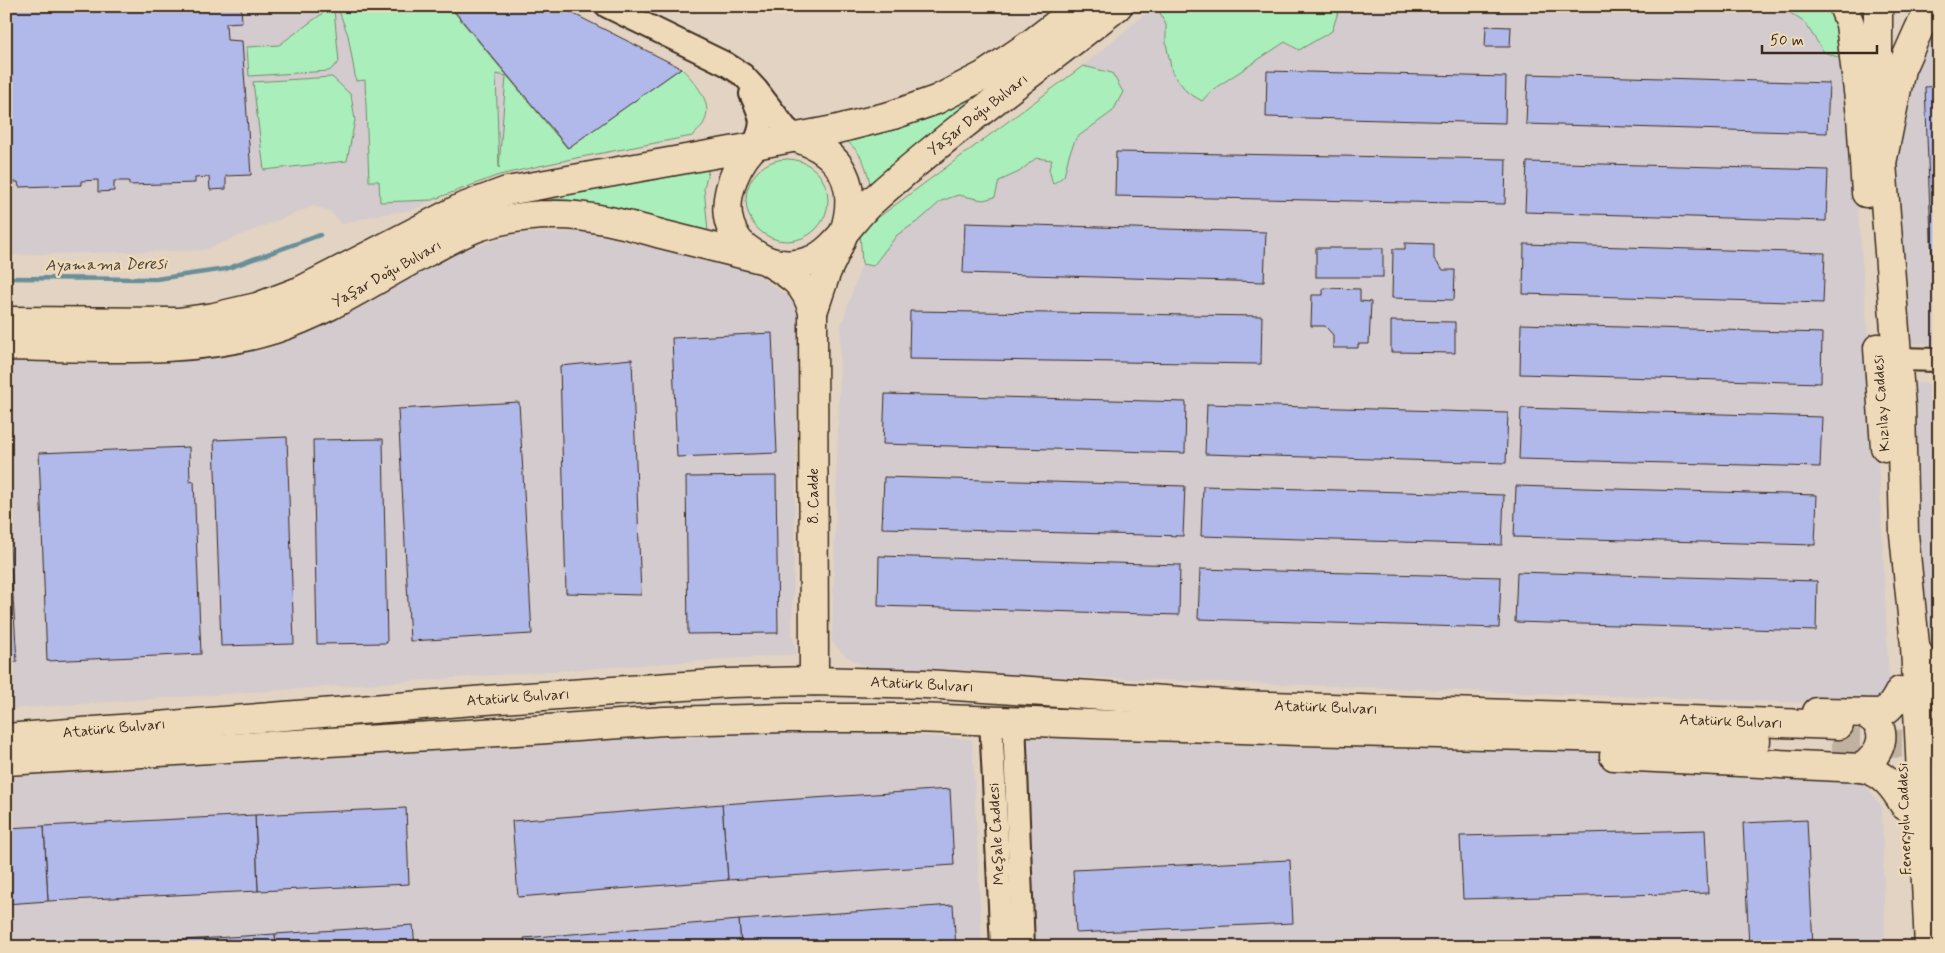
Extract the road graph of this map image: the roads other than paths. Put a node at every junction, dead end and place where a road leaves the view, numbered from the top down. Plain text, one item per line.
1 (607, 6) edge
2 (1080, 6) edge
3 (1118, 6) edge
4 (1843, 6) edge
5 (1863, 6) edge
6 (1878, 6) edge
7 (1932, 6) edge
8 (743, 75) junction
9 (1861, 116) junction
10 (797, 138) junction
11 (754, 147) junction
12 (1882, 162) junction
13 (844, 232) junction
14 (765, 260) junction
15 (814, 312) junction
16 (6, 321) edge
17 (6, 346) edge
18 (1898, 359) junction
19 (1939, 360) edge
20 (1914, 645) junction
21 (814, 681) junction
22 (1939, 688) edge
23 (1018, 690) junction
24 (1900, 691) junction
25 (1238, 705) junction
26 (1863, 713) junction
27 (1002, 721) junction
28 (1299, 731) junction
29 (6, 738) edge
30 (6, 761) edge
31 (1861, 768) junction
32 (1939, 771) edge
33 (1913, 806) junction
34 (1002, 947) edge
35 (1023, 947) edge
36 (1910, 947) edge
37 (1929, 947) edge

1 - 8 street
2 - 10 main road, Yaşar Doğu Bulvarı
3 - 13 main road, Yaşar Doğu Bulvarı
4 - 9 main road
5 - 9 main road
6 - 12 main road
7 - 12 main road
8 - 10 street
8 - 11 street
9 - 24 main road, Kızılay Caddesi
10 - 11 main road, Yaşar Doğu Bulvarı
10 - 13 main road
11 - 14 main road, Yaşar Doğu Bulvarı
11 - 16 main road, Yaşar Doğu Bulvarı
12 - 18 main road, Kızılay Caddesi
13 - 14 main road, Yaşar Doğu Bulvarı
13 - 15 main road
14 - 15 main road, Yaşar Doğu Bulvarı
14 - 17 main road, Yaşar Doğu Bulvarı
15 - 21 main road, 8. Cadde
18 - 19 street
18 - 20 main road, Kızılay Caddesi
20 - 22 main road
20 - 33 main road, Feneryolu Caddesi
21 - 23 main road, Atatürk Bulvarı
21 - 29 main road, Atatürk Bulvarı
23 - 25 main road, Atatürk Bulvarı
23 - 27 main road
24 - 26 main road
24 - 33 main road, Feneryolu Caddesi
25 - 26 main road
25 - 28 main road, Atatürk Bulvarı
26 - 31 main road
27 - 28 main road, Atatürk Bulvarı
27 - 30 main road, Atatürk Bulvarı
27 - 34 street, Meşale Caddesi
27 - 35 street, Meşale Caddesi
28 - 31 main road
31 - 33 main road
32 - 33 main road
33 - 36 main road, Feneryolu Caddesi
33 - 37 main road, Feneryolu Caddesi

